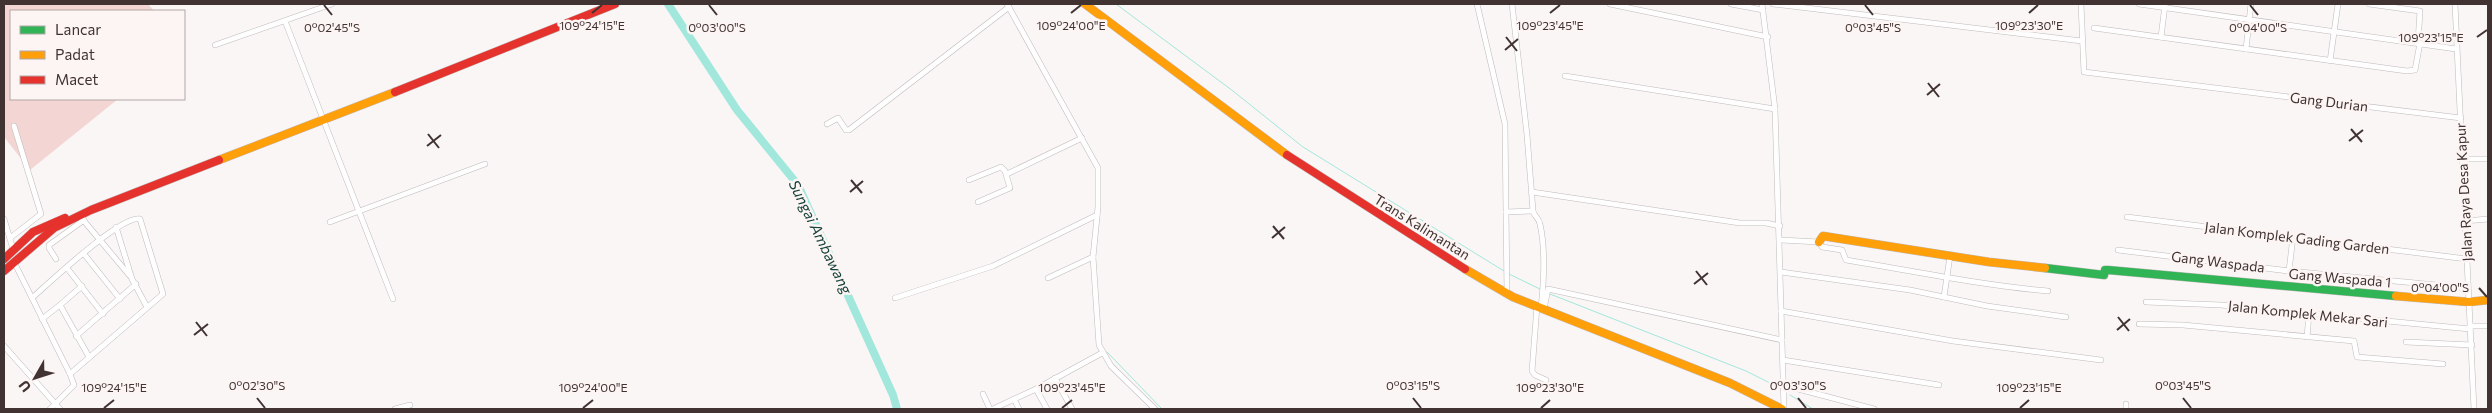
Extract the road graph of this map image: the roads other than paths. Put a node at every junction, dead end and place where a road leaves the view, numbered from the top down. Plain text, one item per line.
1 (332, 4) edge
2 (615, 4) edge
3 (1085, 4) edge
4 (1477, 4) edge
5 (1512, 4) edge
6 (1610, 4) edge
7 (1731, 4) edge
8 (1773, 4) edge
9 (2081, 4) edge
10 (2139, 4) edge
11 (2251, 4) edge
12 (2338, 4) edge
13 (2369, 4) edge
14 (2455, 4) edge
15 (1008, 5) edge
16 (2165, 5) edge
17 (1763, 7) edge
18 (2249, 19) junction
19 (285, 22) junction
20 (2094, 28) dead end
21 (2334, 31) junction
22 (1768, 37) junction
23 (2161, 37) junction
24 (2082, 41) junction
25 (2419, 43) junction
26 (215, 45) dead end
27 (2246, 49) junction
28 (2456, 49) junction
29 (2330, 61) junction
30 (1564, 76) dead end
31 (1775, 109) junction
32 (2461, 118) junction
33 (323, 120) junction
34 (827, 124) dead end
35 (14, 126) dead end
36 (1082, 138) junction
37 (2488, 158) edge
38 (2463, 159) junction
39 (485, 164) dead end
40 (1007, 174) junction
41 (970, 180) dead end
42 (1532, 192) junction
43 (978, 202) dead end
44 (358, 211) junction
45 (1533, 211) junction
46 (1506, 212) junction
47 (1097, 215) junction
48 (80, 216) junction
49 (2127, 217) dead end
50 (2488, 219) edge
51 (4, 220) edge
52 (2465, 221) junction
53 (330, 222) dead end
54 (1780, 226) junction
55 (116, 227) junction
56 (2294, 237) junction
57 (10, 238) junction
58 (100, 239) junction
59 (1781, 240) junction
60 (1819, 242) junction
61 (13, 249) junction
62 (2118, 250) dead end
63 (84, 254) junction
64 (1950, 256) junction
65 (1093, 258) junction
66 (4, 259) edge
67 (56, 259) dead end
68 (2468, 259) junction
69 (14, 262) junction
70 (67, 268) junction
71 (4, 271) edge
72 (2289, 271) junction
73 (1781, 272) junction
74 (1947, 276) junction
75 (1048, 278) dead end
76 (132, 279) junction
77 (136, 284) junction
78 (82, 286) junction
79 (2468, 288) junction
80 (1545, 292) junction
81 (2048, 292) dead end
82 (1507, 293) junction
83 (1944, 297) junction
84 (32, 298) junction
85 (895, 298) dead end
86 (120, 299) junction
87 (393, 299) dead end
88 (2488, 300) edge
89 (2146, 302) dead end
90 (2469, 302) junction
91 (60, 305) junction
92 (147, 307) junction
93 (1541, 308) junction
94 (1781, 311) junction
95 (103, 314) junction
96 (2309, 314) junction
97 (2066, 317) dead end
98 (42, 319) junction
99 (2139, 324) dead end
100 (2488, 326) edge
101 (2470, 327) junction
102 (76, 336) junction
103 (2307, 337) junction
104 (1782, 340) junction
105 (2406, 342) dead end
106 (2472, 345) junction
107 (4, 346) edge
108 (1102, 353) junction
109 (88, 357) junction
110 (1782, 360) junction
111 (2101, 360) dead end
112 (2443, 364) dead end
113 (70, 374) junction
114 (1055, 378) junction
115 (1546, 380) dead end
116 (1939, 385) dead end
117 (1783, 386) junction
118 (1036, 389) junction
119 (982, 394) dead end
120 (1014, 399) junction
121 (55, 403) junction
122 (410, 405) dead end
123 (50, 409) edge
124 (60, 409) edge
125 (395, 409) edge
126 (993, 409) edge
127 (1019, 409) edge
128 (1047, 409) edge
129 (1072, 409) edge
130 (1154, 409) edge
131 (1783, 409) edge
132 (1874, 409) edge
133 (2474, 409) edge

1 - 19 street
2 - 33 main road
3 - 82 main road, Trans Kalimantan
4 - 46 street
5 - 42 street
6 - 22 street
7 - 17 street
8 - 24 street
9 - 24 street
10 - 16 street
11 - 18 street
12 - 21 street
13 - 25 street
14 - 28 street, Jalan Raya Desa Kapur
15 - 34 street
15 - 36 street
16 - 18 street
16 - 23 street
17 - 22 street
18 - 21 street
18 - 27 street
19 - 26 street
19 - 33 street
20 - 23 street
21 - 25 street
21 - 29 street
22 - 31 street
23 - 27 street
24 - 32 street, Gang Durian
25 - 28 street
25 - 29 street
27 - 29 street
28 - 32 street, Jalan Raya Desa Kapur
30 - 31 street
31 - 54 street
32 - 38 street, Jalan Raya Desa Kapur
33 - 44 street
33 - 48 main road
35 - 57 street
36 - 40 street
36 - 47 street
37 - 38 street
38 - 52 street, Jalan Raya Desa Kapur
39 - 44 street
40 - 41 street
40 - 43 street
42 - 45 street
42 - 54 street
44 - 53 street
44 - 87 street
45 - 46 street
45 - 80 street
46 - 82 street
47 - 65 street
47 - 85 street
48 - 58 street
48 - 61 main road
48 - 67 street
48 - 69 main road
49 - 56 street, Jalan Komplek Gading Garden
50 - 52 street
51 - 57 street
52 - 68 street, Jalan Raya Desa Kapur
54 - 59 street
55 - 58 street
55 - 76 street
55 - 92 street
56 - 68 street, Jalan Komplek Gading Garden
56 - 72 street
57 - 61 street
58 - 63 street
58 - 76 street
59 - 60 street
59 - 73 street
60 - 64 main road
60 - 74 street
61 - 66 main road
62 - 72 street, Gang Waspada
63 - 70 street
63 - 86 street
64 - 74 street
64 - 90 main road, Gang Waspada 1
65 - 75 street
65 - 108 street
68 - 79 street, Jalan Raya Desa Kapur
69 - 71 main road
69 - 84 street
70 - 78 street
70 - 84 street
72 - 79 street, Gang Waspada
73 - 83 street
73 - 94 street
74 - 81 street
74 - 83 street
76 - 77 street
77 - 86 street
77 - 92 street
78 - 91 street
78 - 95 street
79 - 90 street, Jalan Raya Desa Kapur
80 - 93 street
80 - 104 street
82 - 93 main road, Trans Kalimantan
83 - 97 street
84 - 98 street
86 - 95 street
88 - 90 main road, Gang Waspada 1
89 - 96 street, Jalan Komplek Mekar Sari
90 - 101 street, Jalan Raya Desa Kapur
91 - 98 street
91 - 102 street
92 - 109 street
93 - 115 street
93 - 131 main road, Trans Kalimantan
94 - 104 street
94 - 111 street
95 - 102 street
96 - 101 street, Jalan Komplek Mekar Sari
96 - 103 street
98 - 113 street
99 - 103 street
100 - 101 street, Jalan Komplek Mekar Sari
101 - 106 street, Jalan Raya Desa Kapur
102 - 109 street
103 - 112 street
104 - 110 street
105 - 106 street
106 - 133 street, Jalan Raya Desa Kapur
107 - 121 street
108 - 114 street
108 - 130 street
109 - 113 street
110 - 116 street
110 - 117 street
113 - 121 street
114 - 118 street
114 - 129 street
117 - 131 street
117 - 132 street
118 - 120 street
118 - 128 street
119 - 126 street
120 - 126 street
120 - 127 street
121 - 123 street
121 - 124 street
122 - 125 street

